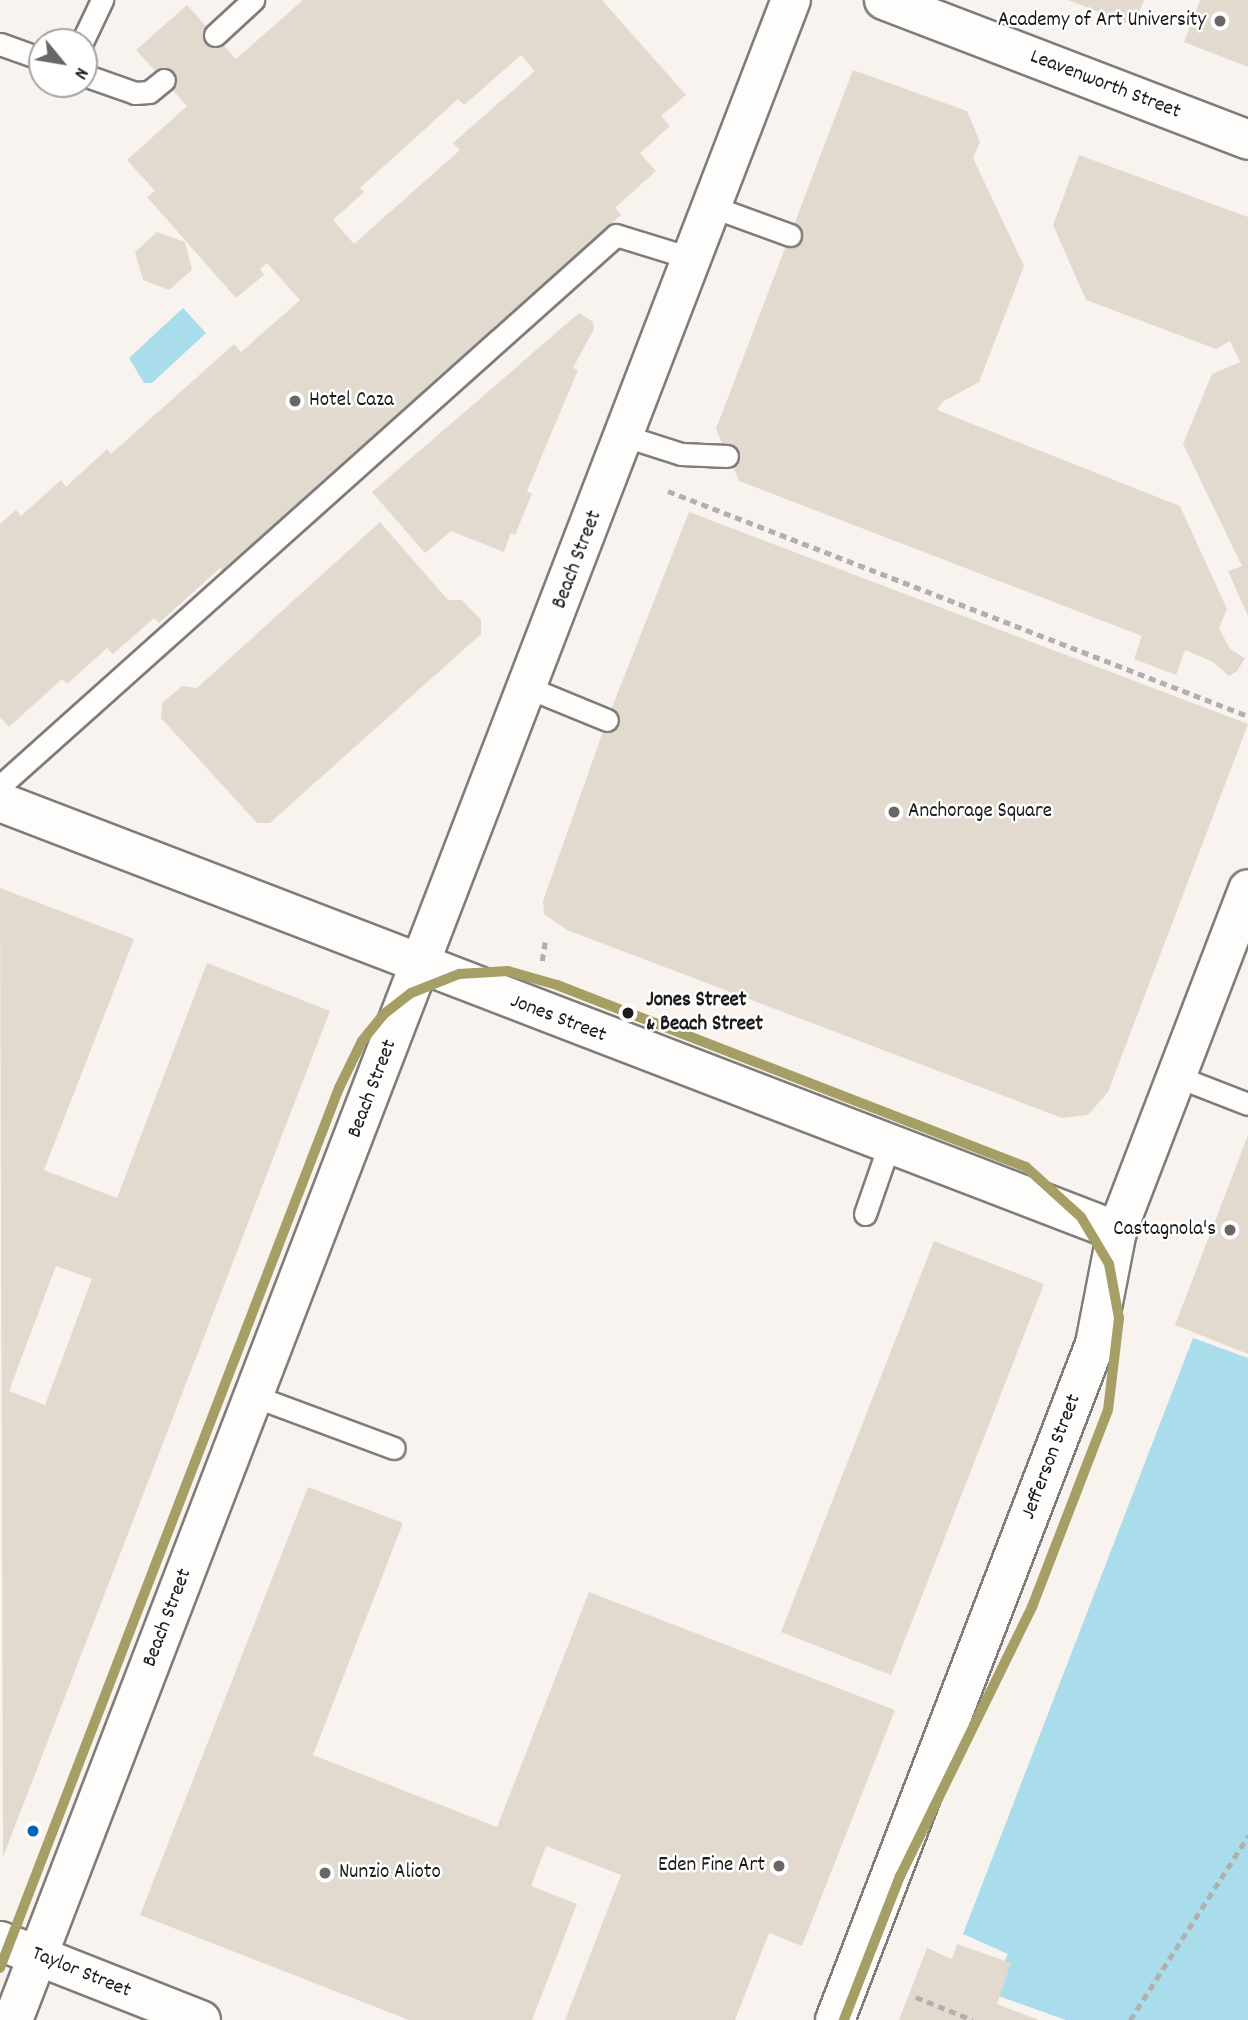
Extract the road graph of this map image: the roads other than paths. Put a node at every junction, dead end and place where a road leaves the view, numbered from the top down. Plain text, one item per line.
1 (102, 0) edge
2 (253, 0) edge
3 (791, 0) edge
4 (884, 0) edge
5 (89, 28) edge
6 (215, 35) dead end
7 (0, 44) edge
8 (28, 54) edge
9 (98, 80) edge
10 (164, 80) dead end
11 (1248, 140) edge
12 (713, 207) junction
13 (790, 235) dead end
14 (694, 259) junction
15 (625, 436) junction
16 (727, 456) dead end
17 (529, 688) junction
18 (607, 720) dead end
19 (0, 786) edge
20 (0, 802) edge
21 (1248, 889) edge
22 (422, 965) junction
23 (1176, 1076) junction
24 (1248, 1104) edge
25 (889, 1145) junction
26 (864, 1214) dead end
27 (1116, 1231) junction
28 (254, 1396) junction
29 (394, 1448) dead end
30 (0, 1941) edge
31 (38, 1955) junction
32 (13, 2020) edge
33 (201, 2020) edge
34 (835, 2020) edge

1 - 5 lane
2 - 6 lane
3 - 12 street, Beach Street
4 - 11 street, Leavenworth Street
7 - 8 lane
9 - 10 lane
12 - 13 lane
12 - 14 street, Beach Street
14 - 15 street, Beach Street
14 - 19 lane
15 - 16 lane
15 - 17 street, Beach Street
17 - 18 lane
17 - 22 street, Beach Street
20 - 22 street, Jones Street
21 - 23 street, Jefferson Street
22 - 25 street, Jones Street
22 - 28 street, Beach Street
23 - 24 lane
23 - 27 street, Jefferson Street
25 - 26 lane
25 - 27 street, Jones Street
27 - 34 street, Jefferson Street
28 - 29 lane
28 - 31 street, Beach Street
30 - 31 street, Taylor Street
31 - 32 street, Beach Street
31 - 33 street, Taylor Street

